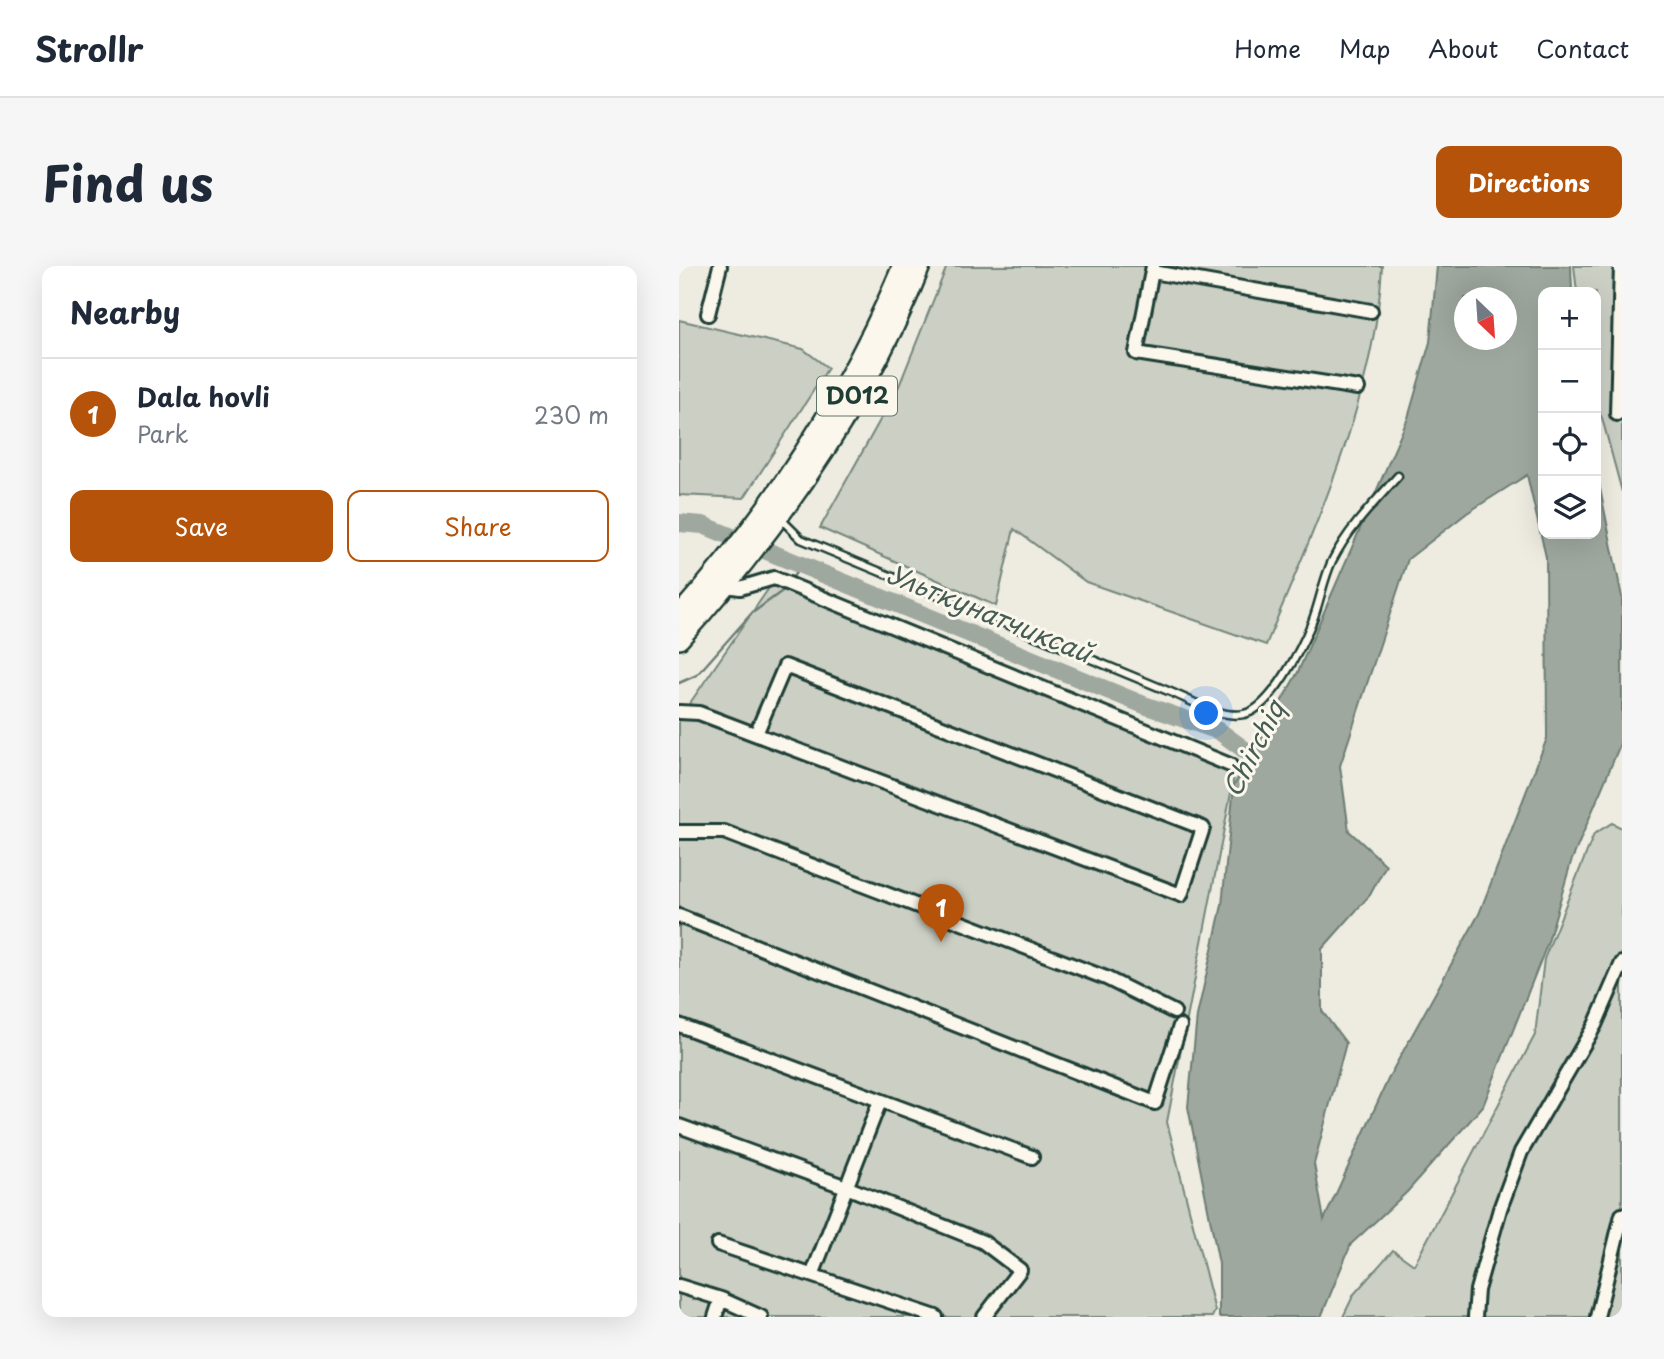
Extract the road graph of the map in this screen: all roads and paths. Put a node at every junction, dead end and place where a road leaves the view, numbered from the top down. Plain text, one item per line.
1 (720, 266) edge
2 (903, 266) edge
3 (920, 266) edge
4 (1621, 266) edge
5 (1153, 269) edge
6 (1370, 311) dead end
7 (708, 314) dead end
8 (1620, 340) edge
9 (1358, 388) dead end
10 (1617, 414) dead end
11 (1398, 477) dead end
12 (772, 513) junction
13 (725, 580) junction
14 (679, 617) edge
15 (679, 639) edge
16 (679, 712) edge
17 (756, 734) junction
18 (1230, 765) dead end
19 (679, 832) edge
20 (679, 916) edge
21 (1622, 962) edge
22 (1174, 1012) dead end
23 (679, 1025) edge
24 (1180, 1026) dead end
25 (880, 1101) junction
26 (679, 1126) edge
27 (1032, 1157) dead end
28 (846, 1187) junction
29 (1622, 1214) edge
30 (718, 1244) dead end
31 (813, 1273) junction
32 (679, 1286) edge
33 (721, 1299) junction
34 (931, 1316) edge
35 (715, 1317) edge
36 (761, 1317) edge
37 (984, 1317) edge
38 (1475, 1317) edge
39 (1597, 1317) edge

1 - 7 street
2 - 12 highway, D012
3 - 12 highway, D012
4 - 8 street
5 - 6 street
5 - 9 street
8 - 10 street
11 - 12 lane
12 - 13 highway, D012
13 - 14 highway, D012
13 - 15 highway, D012
13 - 18 street
16 - 17 street
17 - 17 street
19 - 22 street
20 - 24 street
21 - 38 street
23 - 25 street
25 - 27 street
25 - 28 street
26 - 28 street
28 - 31 street
28 - 37 street
29 - 39 street
30 - 31 street
31 - 34 street
32 - 33 street
33 - 35 street
33 - 36 street

